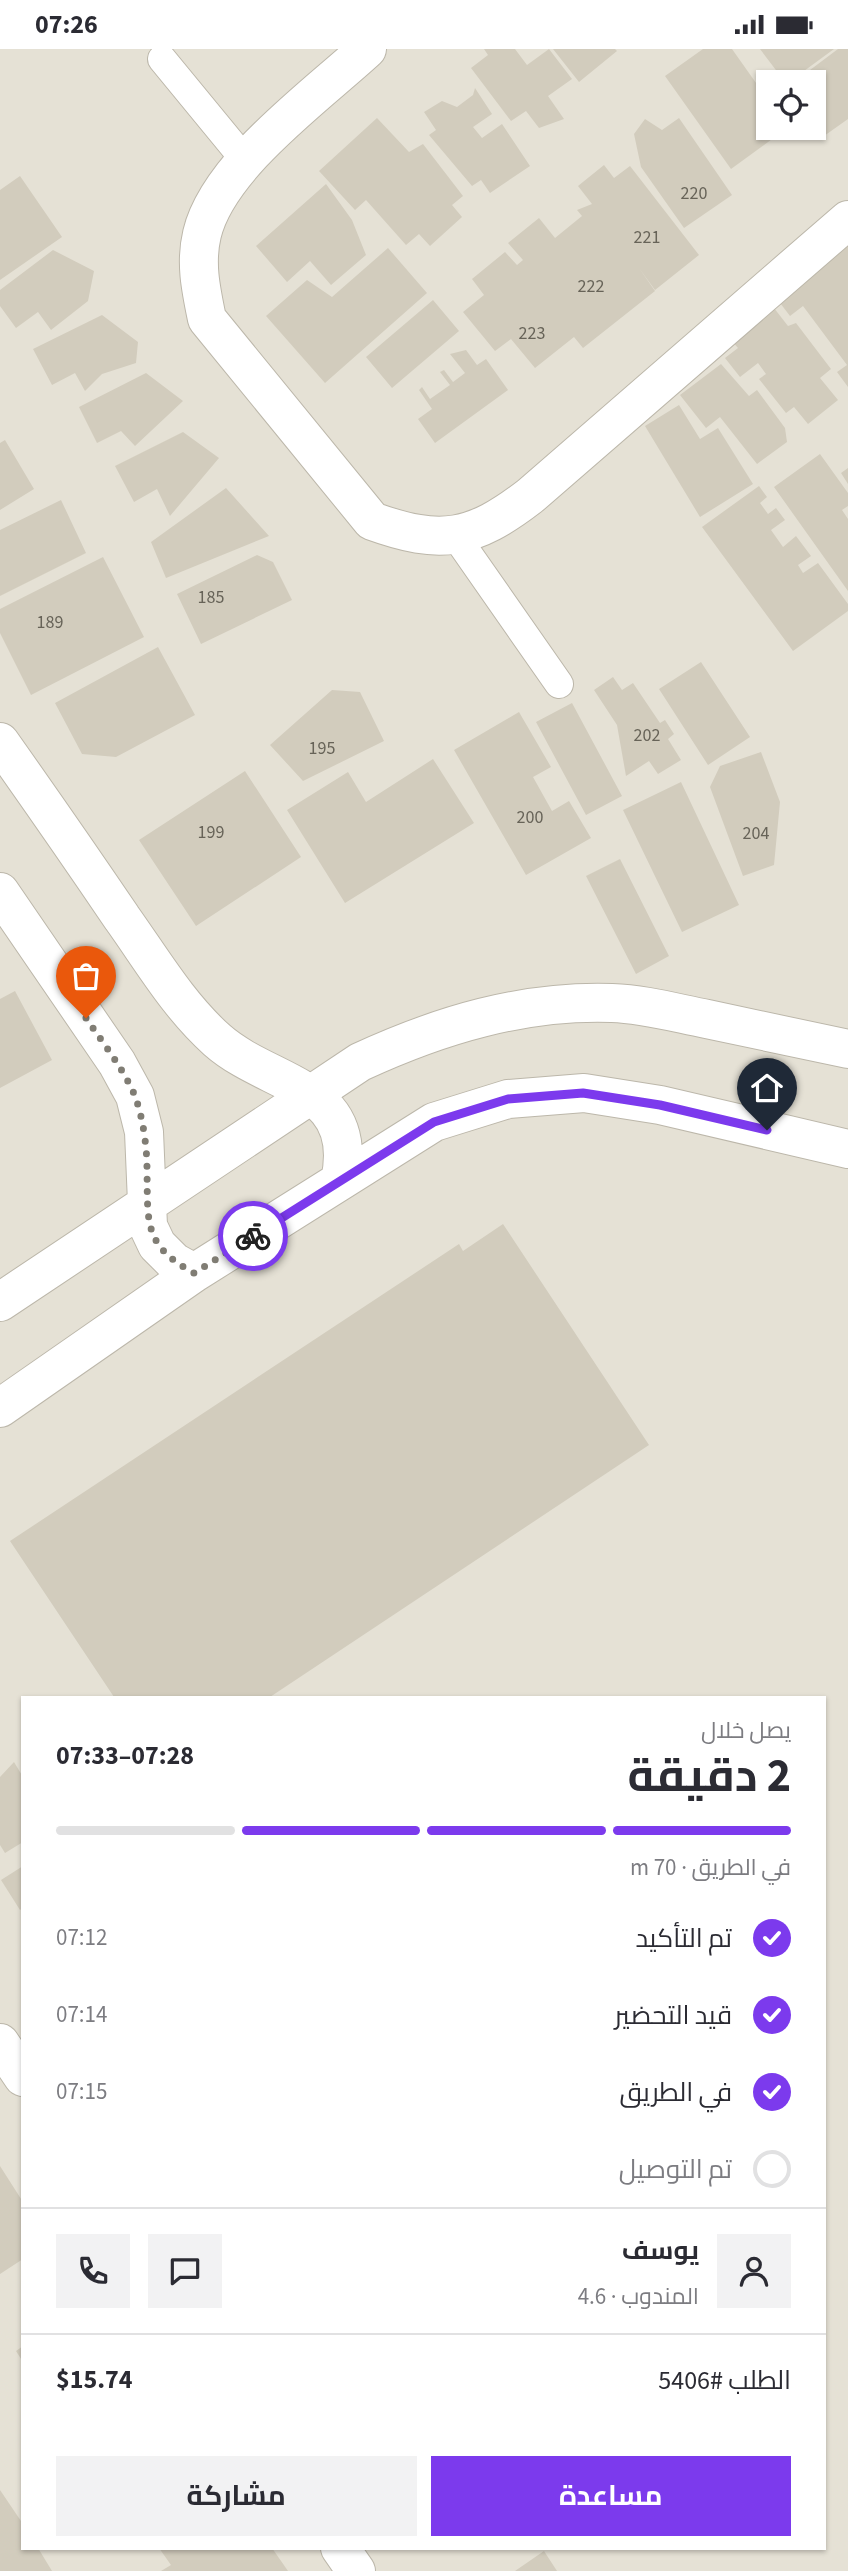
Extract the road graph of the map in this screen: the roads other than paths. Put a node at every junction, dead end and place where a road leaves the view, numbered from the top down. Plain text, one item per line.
1 (367, 49) edge
2 (162, 59) dead end
3 (245, 160) junction
4 (848, 220) edge
5 (455, 535) junction
6 (559, 684) dead end
7 (0, 742) edge
8 (0, 892) edge
9 (848, 1049) edge
10 (312, 1093) junction
11 (848, 1149) edge
12 (340, 1181) junction
13 (145, 1205) junction
14 (194, 1273) junction
15 (0, 1302) edge
16 (0, 1408) edge
17 (0, 2043) edge
18 (21, 2074) edge
19 (341, 2550) edge
20 (356, 2571) edge

1 - 3 street
2 - 3 lane
3 - 5 street
4 - 5 street
5 - 6 lane
7 - 10 street
8 - 13 street
9 - 10 street
10 - 12 street
10 - 13 street
11 - 12 street
12 - 14 street
13 - 14 street
13 - 15 street
14 - 16 street
17 - 18 street
19 - 20 street

